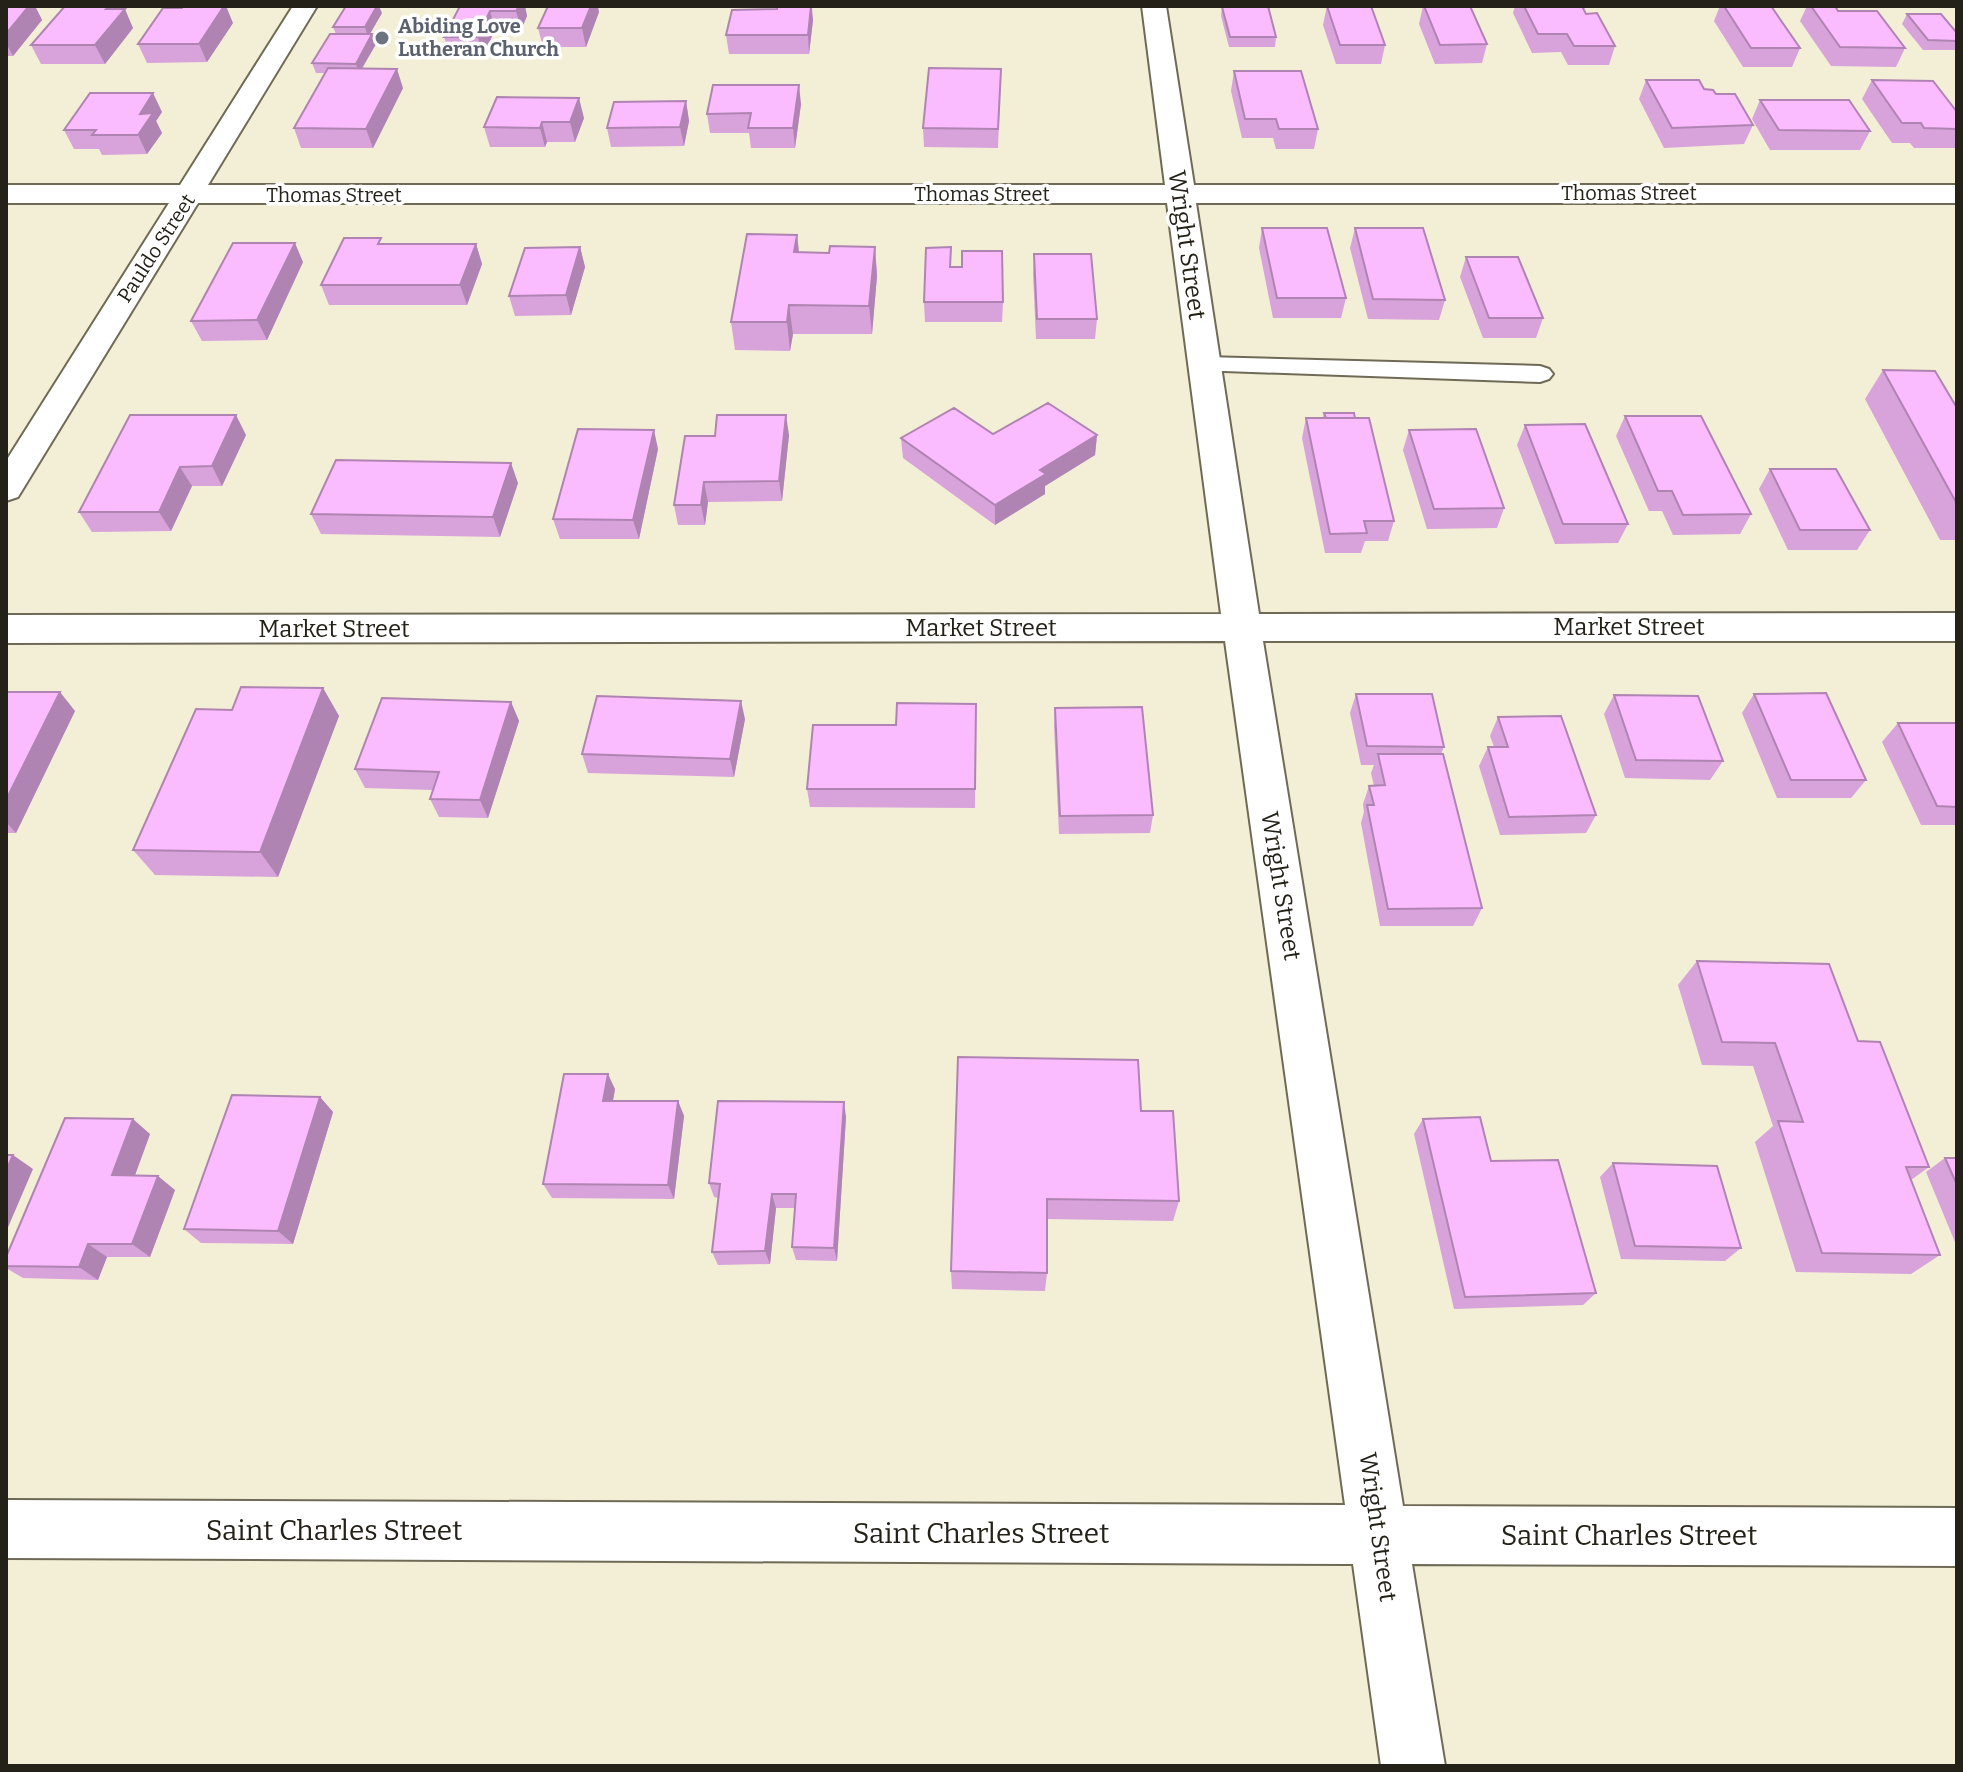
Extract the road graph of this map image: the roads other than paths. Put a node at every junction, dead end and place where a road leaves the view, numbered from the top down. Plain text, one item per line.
1 (305, 6) edge
2 (1154, 6) edge
3 (1179, 192) junction
4 (6, 194) edge
5 (1957, 194) edge
6 (191, 195) junction
7 (1205, 365) junction
8 (1540, 374) dead end
9 (6, 489) edge
10 (1242, 627) junction
11 (1957, 627) edge
12 (6, 629) edge
13 (6, 1529) edge
14 (1379, 1535) junction
15 (1957, 1537) edge
16 (1413, 1766) edge

1 - 6 street, Pauldo Street
2 - 3 street, Wright Street
3 - 5 street, Thomas Street
3 - 6 street, Thomas Street
3 - 7 street, Wright Street
4 - 6 street, Thomas Street
6 - 9 street, Pauldo Street
7 - 8 lane
7 - 10 street, Wright Street
10 - 11 street, Market Street
10 - 12 street, Market Street
10 - 14 street, Wright Street
13 - 14 street, Saint Charles Street
14 - 15 street, Saint Charles Street
14 - 16 street, Wright Street

